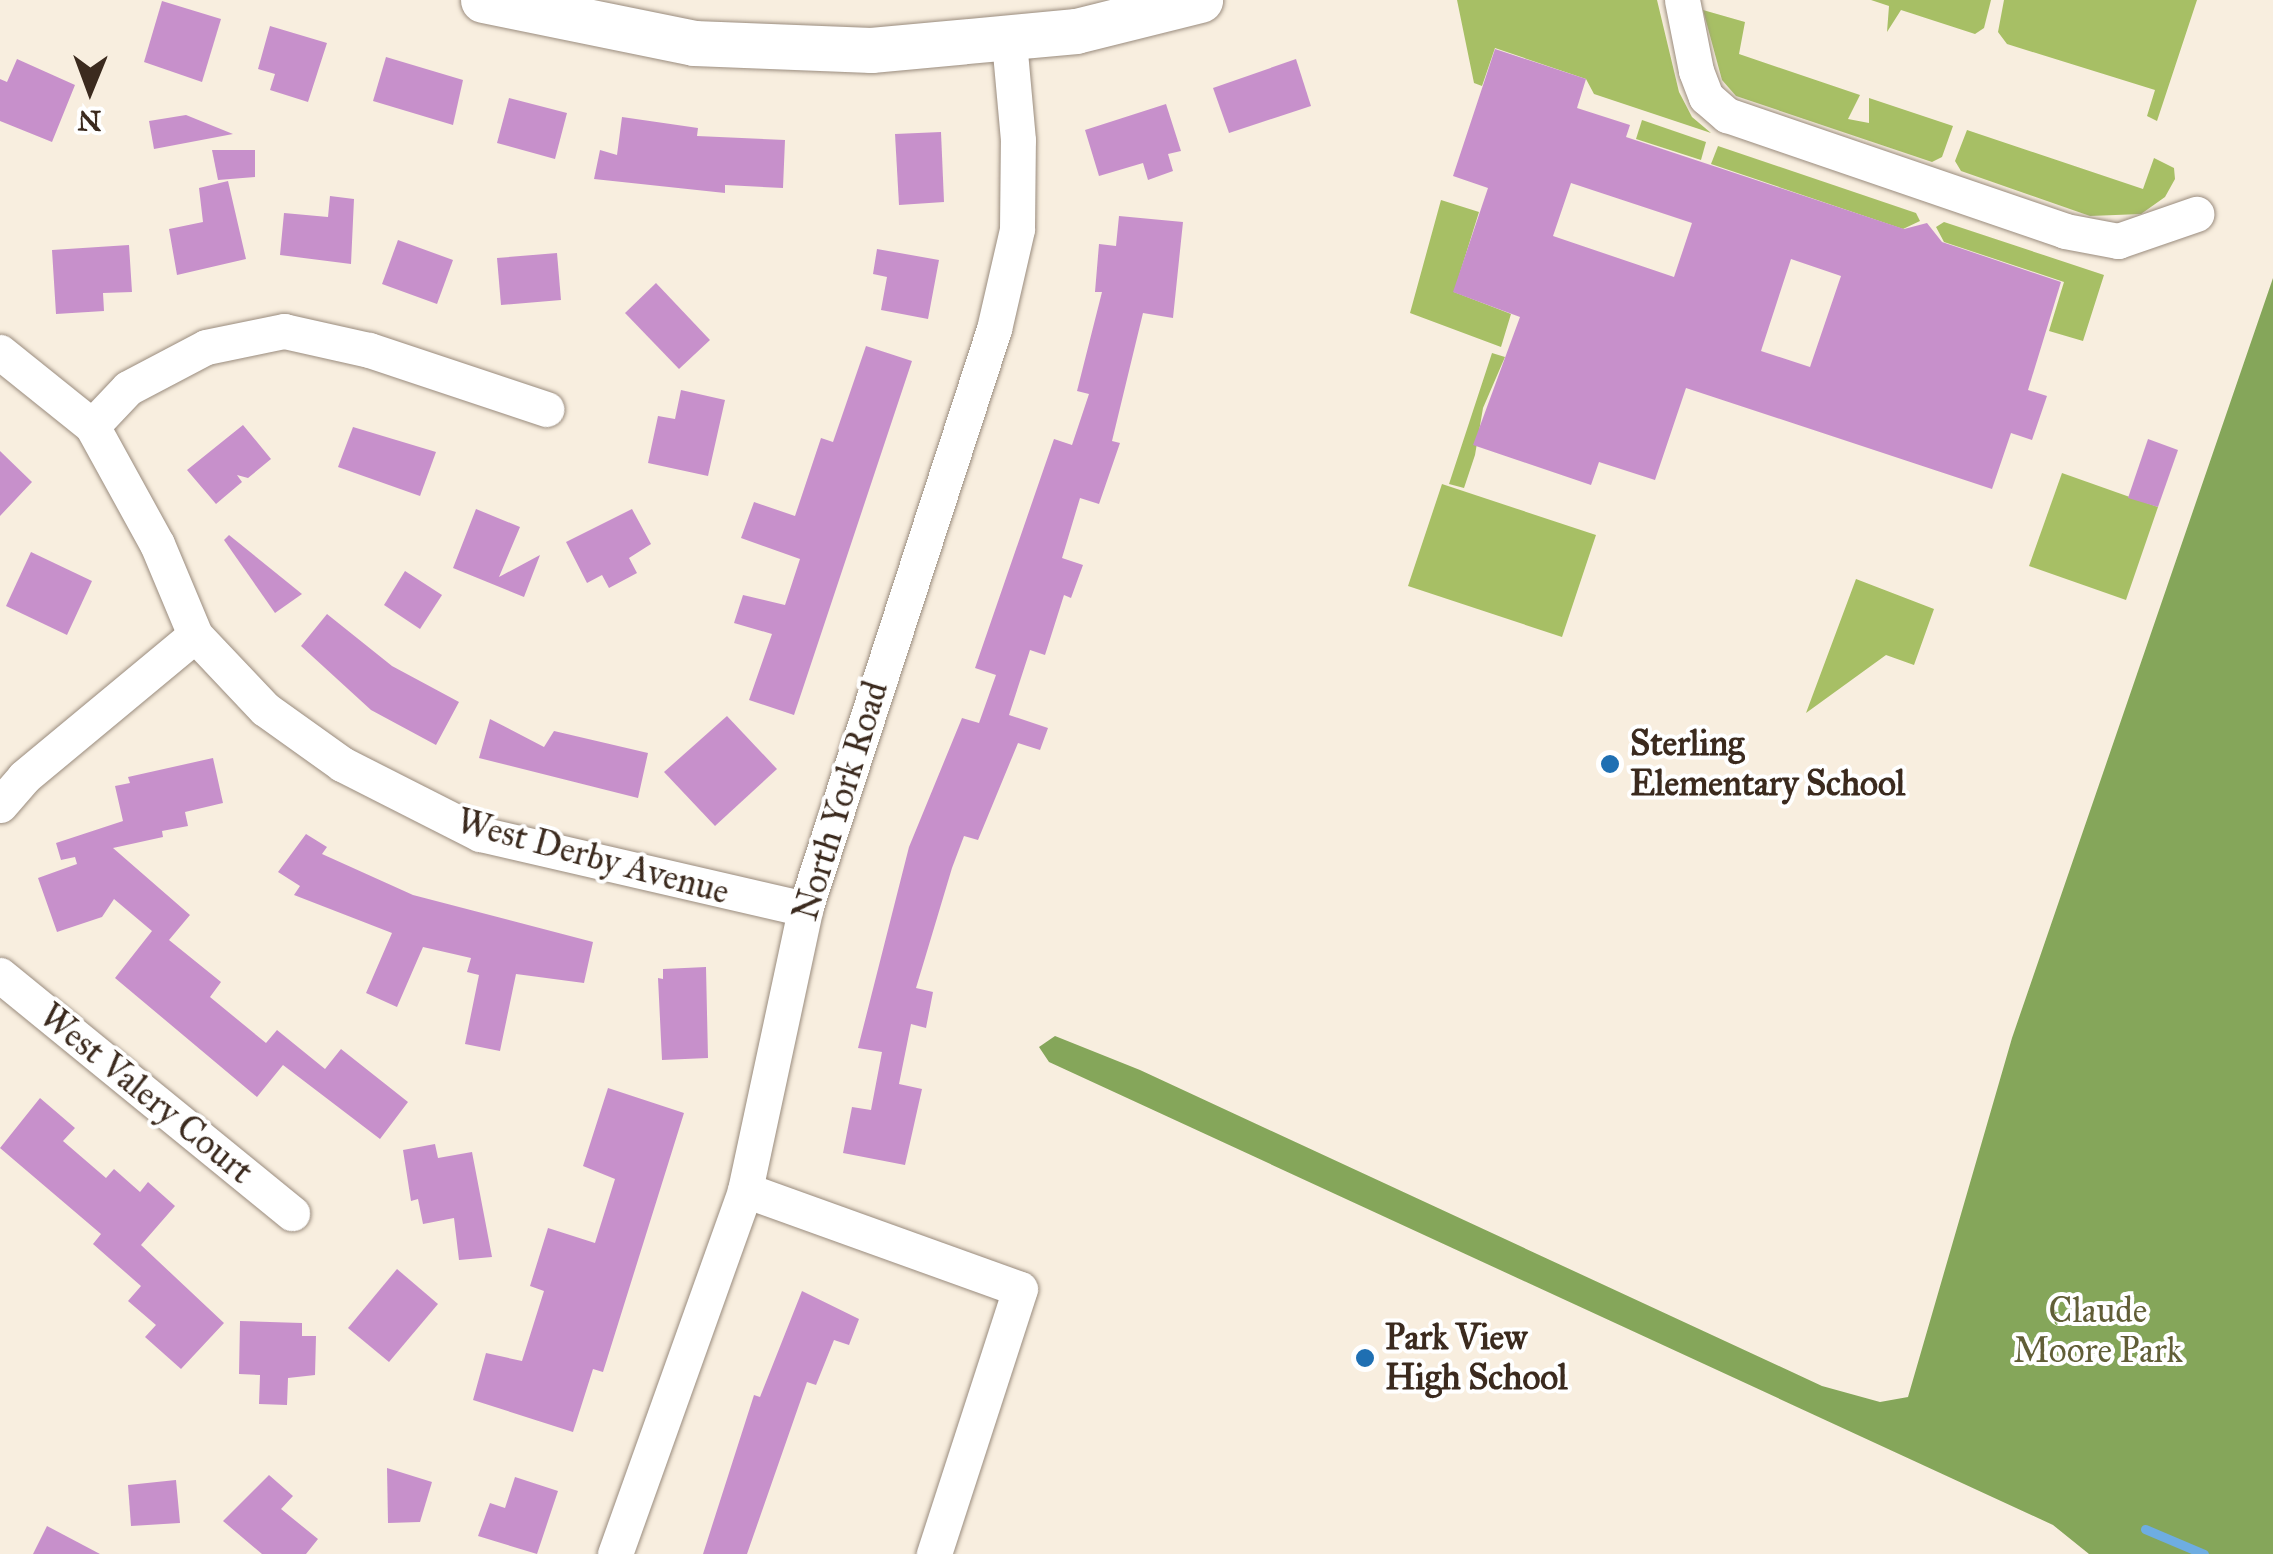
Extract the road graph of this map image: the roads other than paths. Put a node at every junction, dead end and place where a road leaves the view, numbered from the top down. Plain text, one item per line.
1 (483, 0) edge
2 (1200, 0) edge
3 (1682, 0) edge
4 (1009, 41) junction
5 (2196, 214) dead end
6 (0, 352) edge
7 (546, 409) dead end
8 (92, 426) junction
9 (195, 636) junction
10 (0, 805) edge
11 (805, 909) junction
12 (0, 974) edge
13 (745, 1190) junction
14 (292, 1214) dead end
15 (615, 1554) edge
16 (934, 1554) edge

1 - 4 main road
2 - 4 main road
3 - 5 street
4 - 11 street, North York Road
6 - 8 street, West Derby Avenue
7 - 8 street
8 - 9 street, West Derby Avenue
9 - 10 street
9 - 11 street, West Derby Avenue
11 - 13 street, North York Road
12 - 14 street, West Valery Court
13 - 15 street, North York Road
13 - 16 street

